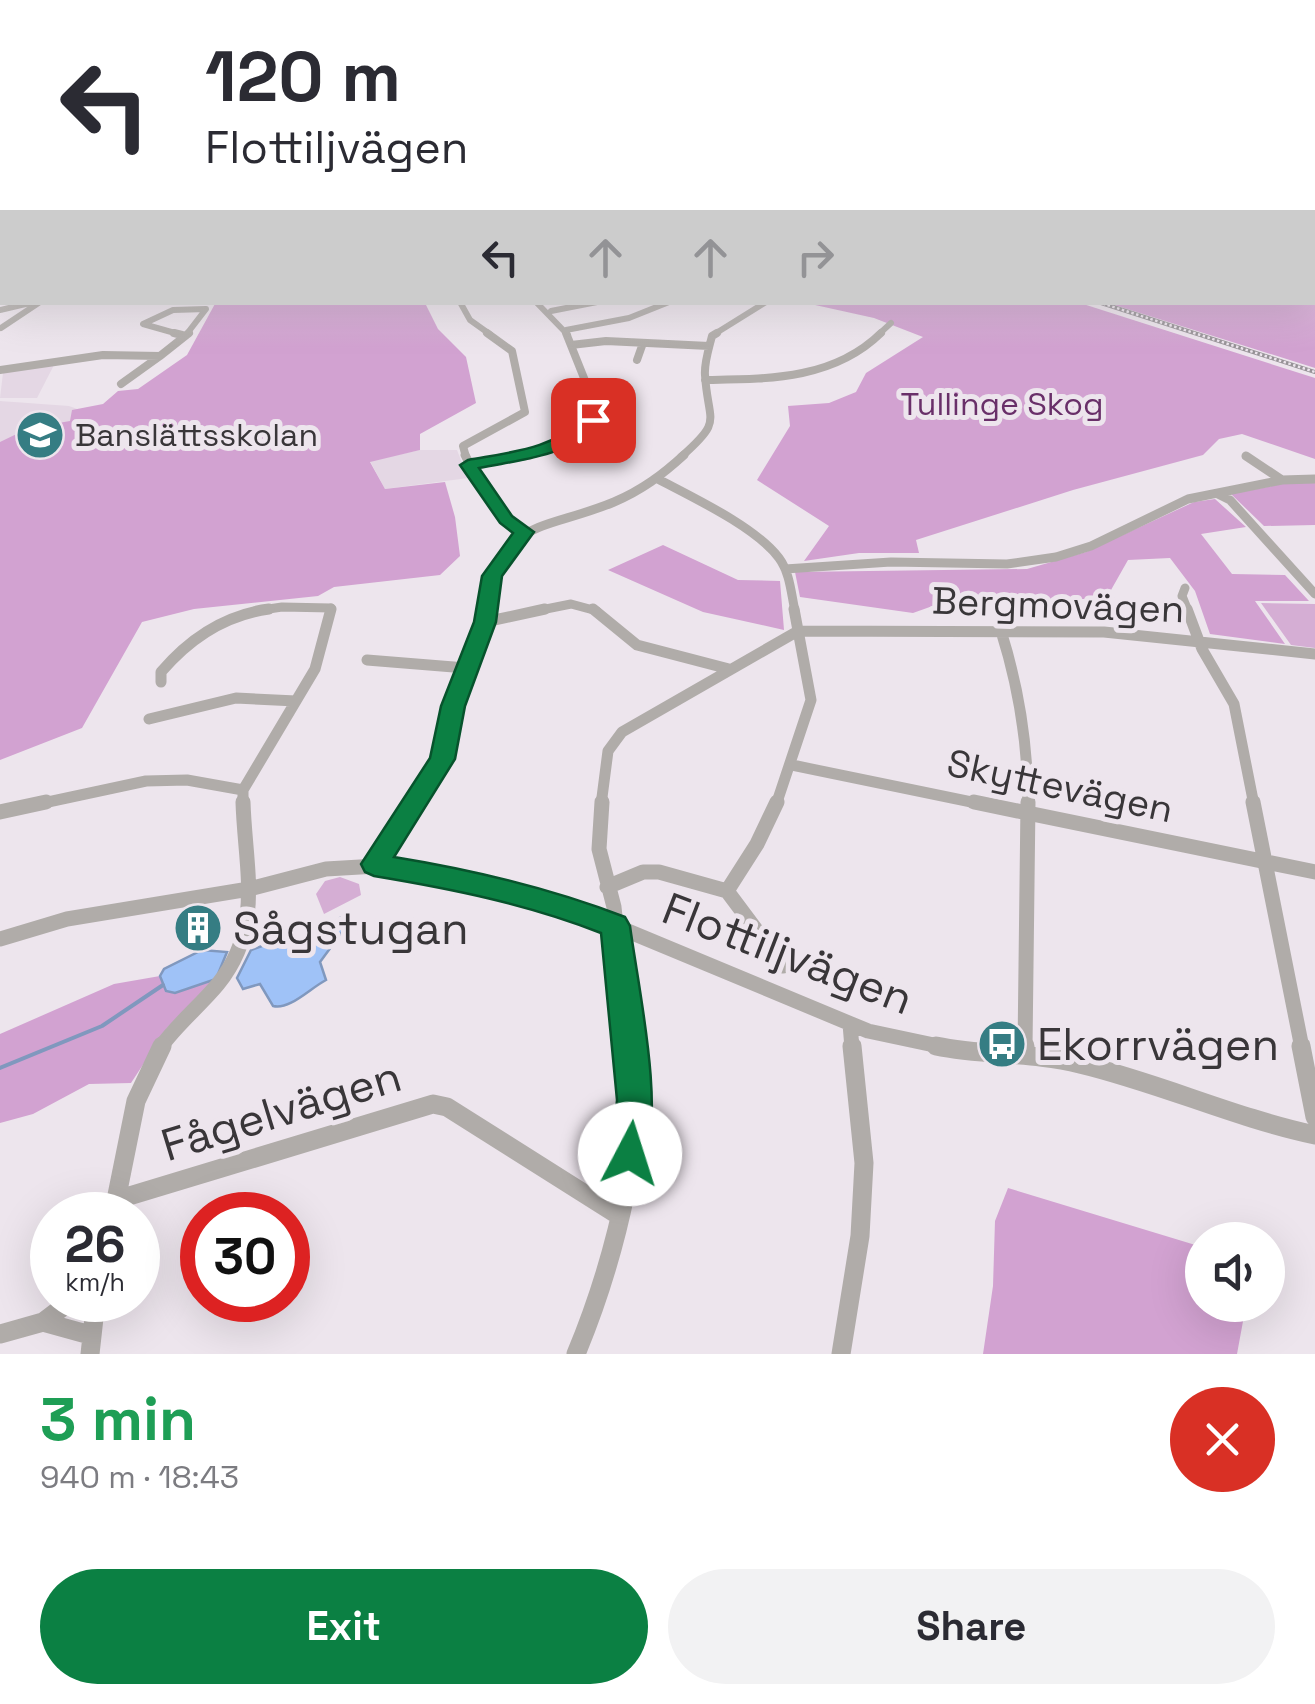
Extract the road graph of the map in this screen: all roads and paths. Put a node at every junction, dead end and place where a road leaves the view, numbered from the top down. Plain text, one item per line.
1 (33, 305) edge
2 (462, 305) edge
3 (541, 305) edge
4 (582, 305) edge
5 (662, 305) edge
6 (761, 305) edge
7 (551, 311) junction
8 (891, 324) dead end
9 (2, 328) edge
10 (566, 330) junction
11 (182, 335) junction
12 (643, 343) junction
13 (571, 345) junction
14 (709, 346) junction
15 (160, 356) junction
16 (637, 360) dead end
17 (0, 370) edge
18 (705, 380) junction
19 (121, 384) dead end
20 (1246, 456) dead end
21 (468, 465) junction
22 (658, 478) junction
23 (1315, 479) edge
24 (1282, 480) junction
25 (1214, 493) junction
26 (524, 532) junction
27 (785, 569) junction
28 (1186, 588) dead end
29 (1315, 594) edge
30 (485, 622) junction
31 (1002, 631) junction
32 (798, 632) junction
33 (1198, 640) junction
34 (1315, 654) edge
35 (367, 660) dead end
36 (466, 668) junction
37 (728, 669) junction
38 (162, 682) dead end
39 (296, 700) junction
40 (149, 719) dead end
41 (792, 764) junction
42 (243, 790) junction
43 (0, 812) edge
44 (1026, 812) junction
45 (1264, 861) junction
46 (374, 864) junction
47 (1315, 872) edge
48 (607, 887) junction
49 (249, 888) junction
50 (727, 891) junction
51 (615, 926) junction
52 (0, 938) edge
53 (783, 966) dead end
54 (850, 1024) junction
55 (1025, 1054) junction
56 (1315, 1117) edge
57 (1315, 1136) edge
58 (117, 1192) edge
59 (160, 1193) edge
60 (618, 1216) junction
61 (43, 1322) joint
62 (0, 1334) edge
63 (90, 1344) edge
64 (576, 1354) edge
65 (841, 1354) edge

1 - 9 street
2 - 21 street
3 - 7 street
4 - 7 street
5 - 10 street
6 - 14 street
7 - 10 street
8 - 18 street
10 - 13 street
11 - 11 street
11 - 15 street
12 - 13 street
12 - 14 street
12 - 16 street
13 - 21 street
14 - 18 street
15 - 17 street
15 - 19 street
18 - 22 street
20 - 24 street
21 - 26 street
22 - 26 street
22 - 27 street
23 - 24 street
24 - 25 street
25 - 27 street
25 - 29 street
26 - 30 street
27 - 32 street
28 - 33 street
30 - 36 street
30 - 37 street
31 - 32 street, Bergmovägen
31 - 33 street, Bergmovägen
31 - 44 street
32 - 37 street
32 - 41 street
33 - 34 street, Bergmovägen
33 - 45 street
35 - 36 street
36 - 46 street
37 - 48 street
38 - 39 street
39 - 40 street
39 - 42 street
41 - 44 street, Skyttevägen
41 - 50 street
42 - 43 street
42 - 49 street
44 - 45 street, Skyttevägen
44 - 55 street
45 - 47 street, Skyttevägen
45 - 56 street
46 - 49 street, Flottiljvägen
46 - 51 street, Flottiljvägen
48 - 50 street
48 - 51 street
49 - 52 street, Flottiljvägen
49 - 58 street
50 - 53 street
51 - 54 street, Flottiljvägen
51 - 60 street
54 - 55 street, Flottiljvägen
54 - 65 street
55 - 57 street, Flottiljvägen
59 - 60 street, Fågelvägen
60 - 64 street
61 - 62 street
61 - 63 street

